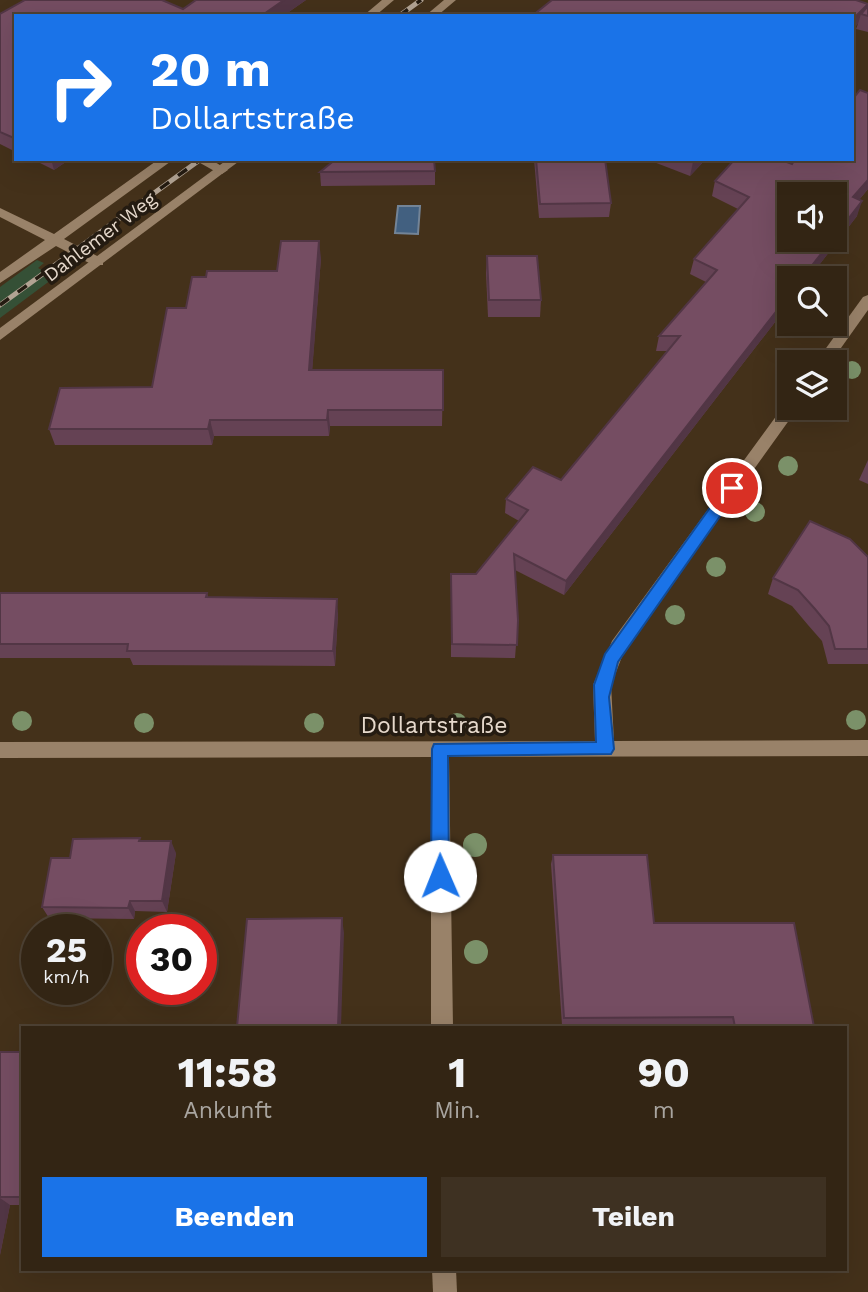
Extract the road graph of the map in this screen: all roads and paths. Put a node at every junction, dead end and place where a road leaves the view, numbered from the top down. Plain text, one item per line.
1 (389, 0) edge
2 (451, 0) edge
3 (371, 14) edge
4 (433, 14) edge
5 (165, 161) edge
6 (203, 161) edge
7 (233, 161) edge
8 (222, 170) junction
9 (0, 212) edge
10 (55, 240) junction
11 (98, 262) junction
12 (0, 279) edge
13 (868, 300) edge
14 (0, 335) edge
15 (832, 350) edge
16 (781, 420) edge
17 (868, 748) edge
18 (440, 749) junction
19 (605, 749) junction
20 (0, 750) edge
21 (442, 1026) edge
22 (444, 1271) edge
23 (445, 1292) edge

1 - 3 street
2 - 4 street
5 - 10 street, Dahlemer Weg
6 - 8 street
7 - 8 street, Dahlemer Weg
8 - 11 street, Dahlemer Weg
9 - 10 street
10 - 11 street
10 - 12 street, Dahlemer Weg
11 - 14 street, Dahlemer Weg
13 - 15 street
16 - 19 street
17 - 19 street, Dollartstraße
18 - 19 street, Dollartstraße
18 - 20 street, Dollartstraße
18 - 21 street
22 - 23 street

